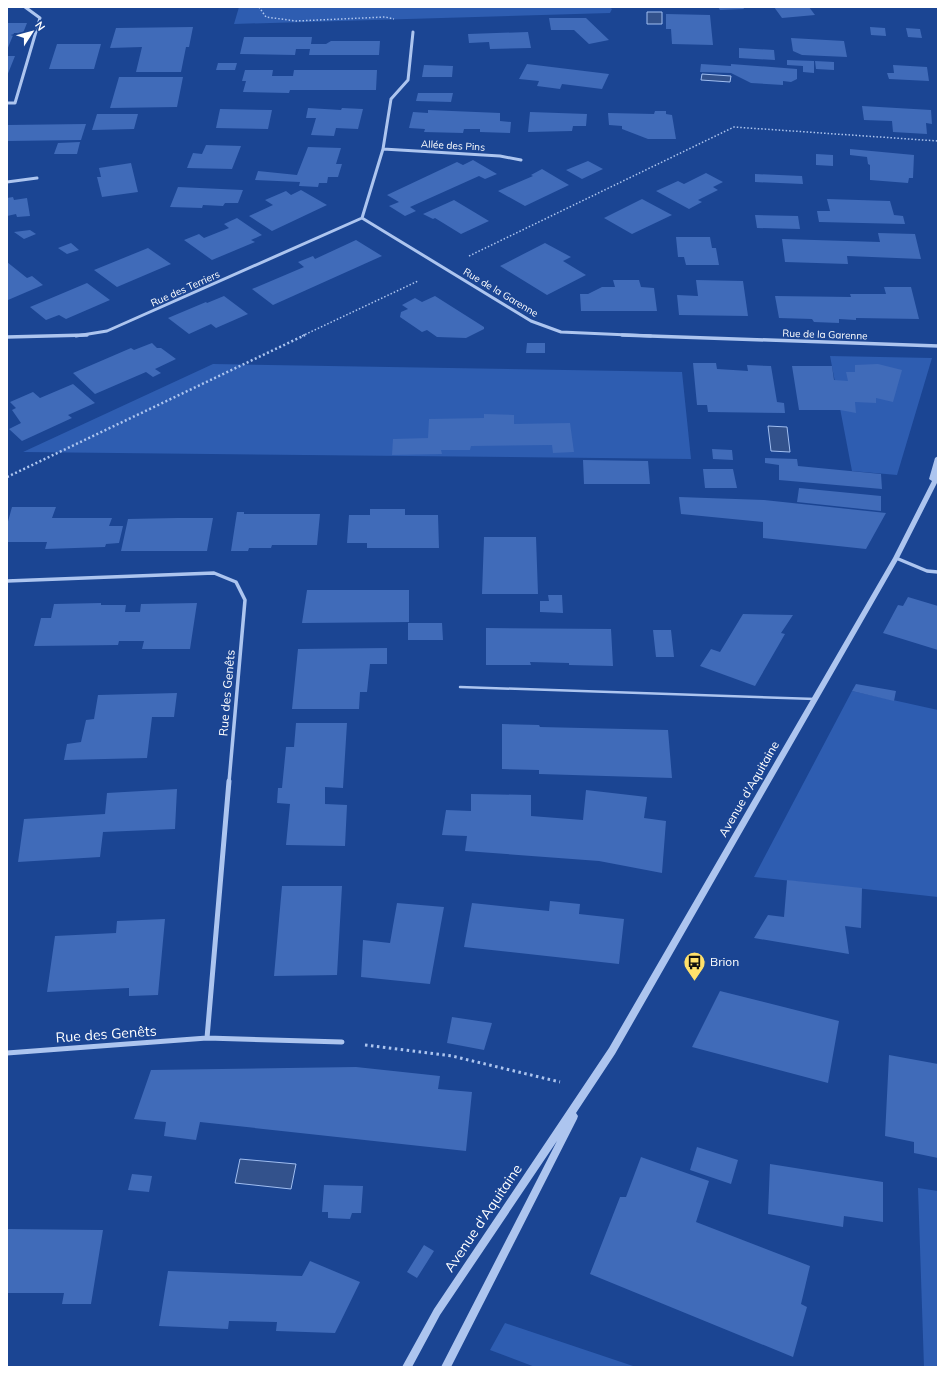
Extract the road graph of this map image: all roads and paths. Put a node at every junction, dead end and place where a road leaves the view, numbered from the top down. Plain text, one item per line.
1 (25, 7) edge
2 (259, 7) edge
3 (413, 32) joint
4 (7, 103) edge
5 (383, 149) junction
6 (521, 160) dead end
7 (37, 178) dead end
8 (7, 182) edge
9 (362, 218) junction
10 (7, 337) edge
11 (938, 346) edge
12 (938, 458) edge
13 (938, 474) edge
14 (927, 499) junction
15 (896, 558) junction
16 (938, 572) edge
17 (7, 581) edge
18 (460, 687) dead end
19 (815, 699) junction
20 (207, 1038) junction
21 (342, 1042) joint
22 (7, 1053) edge
23 (588, 1089) junction
24 (407, 1367) edge
25 (446, 1367) edge

1 - 4 street
2 - 3 path
3 - 5 street
5 - 6 street, Allée des Pins
5 - 9 street
7 - 8 street
9 - 10 street, Rue des Terriers
9 - 11 street, Rue de la Garenne
12 - 14 street, Avenue d'Aquitaine
13 - 14 street, Avenue d'Aquitaine
14 - 15 street, Avenue d'Aquitaine
15 - 16 street
15 - 19 street, Avenue d'Aquitaine
17 - 20 street, Rue des Genêts
18 - 19 lane
19 - 23 street, Avenue d'Aquitaine
20 - 21 street, Rue des Genêts
20 - 22 street, Rue des Genêts
21 - 23 path
23 - 24 street, Avenue d'Aquitaine
23 - 25 street, Avenue d'Aquitaine

